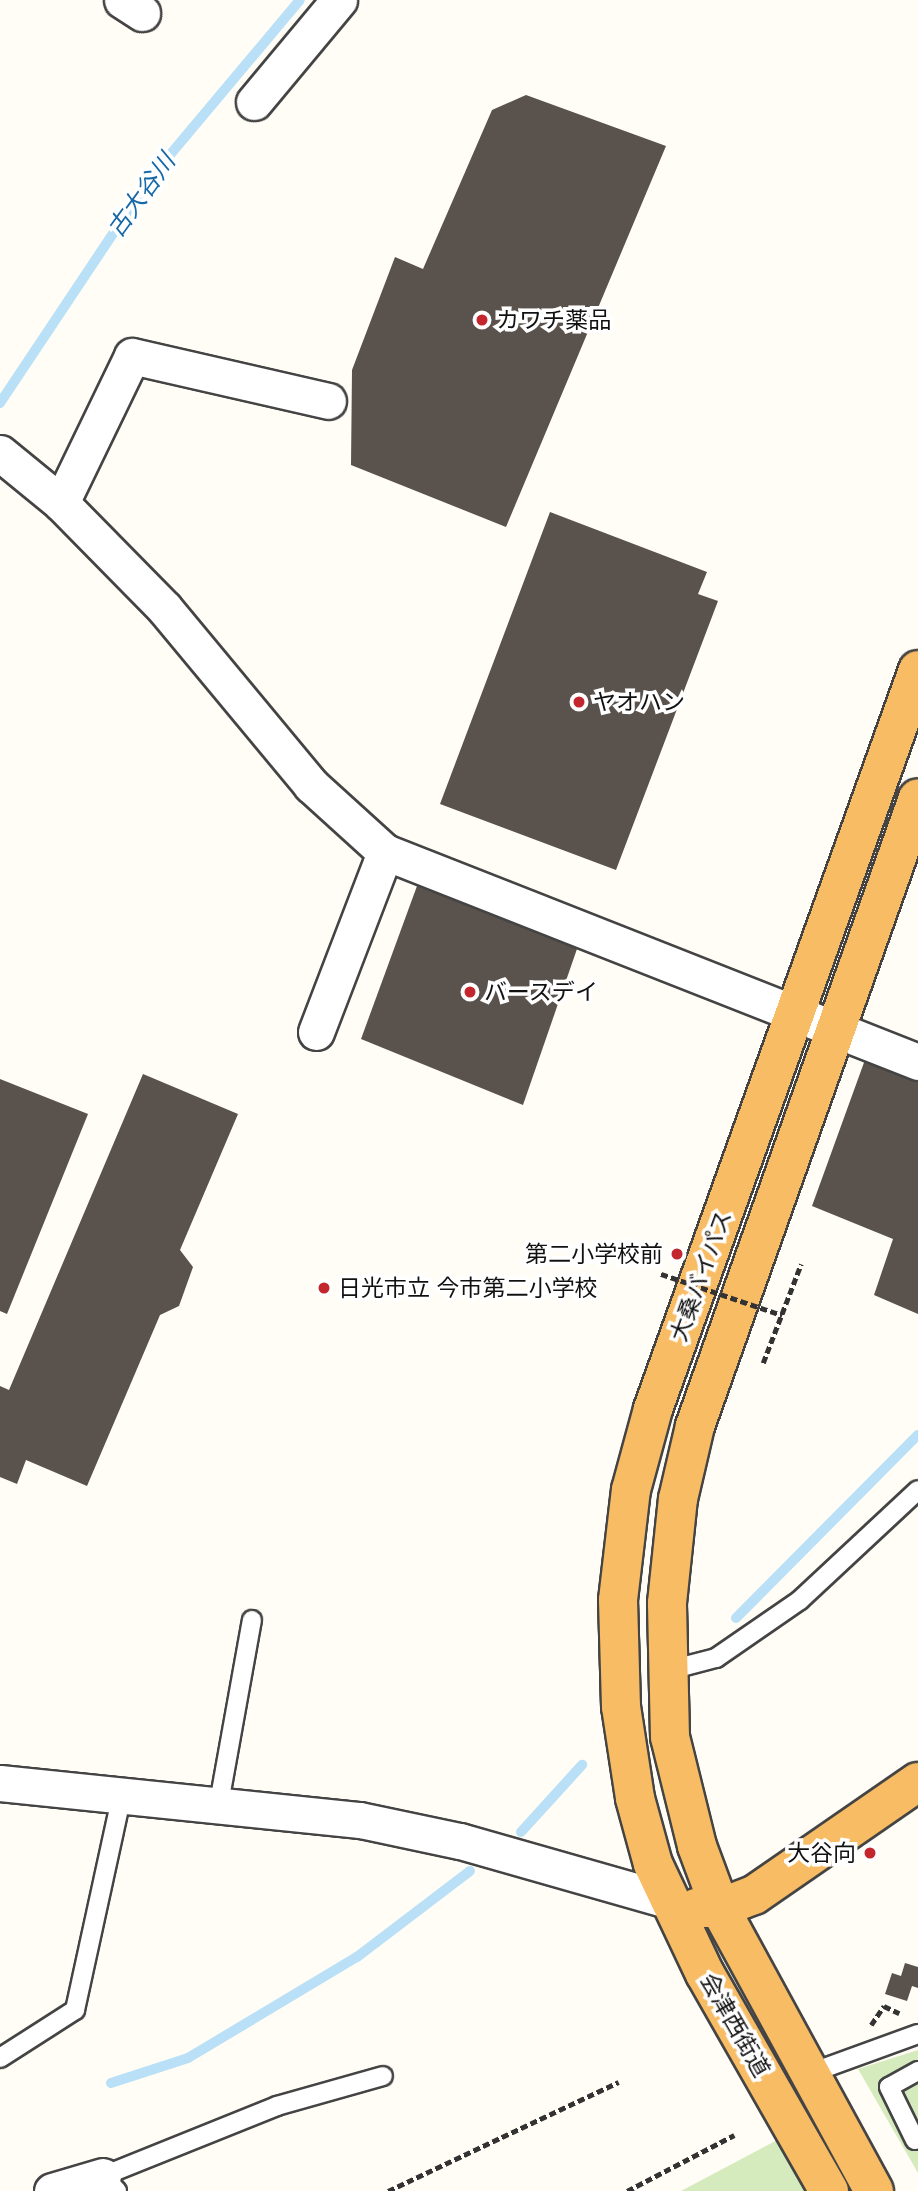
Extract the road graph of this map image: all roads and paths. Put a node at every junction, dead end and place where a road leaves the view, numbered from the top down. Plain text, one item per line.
1 (339, 0) edge
2 (254, 102) dead end
3 (328, 401) dead end
4 (0, 453) edge
5 (61, 503) junction
6 (918, 670) edge
7 (918, 798) edge
8 (385, 852) junction
9 (795, 1014) junction
10 (836, 1031) junction
11 (316, 1032) dead end
12 (918, 1062) edge
13 (801, 1264) dead end
14 (661, 1274) dead end
15 (782, 1315) junction
16 (763, 1363) dead end
17 (918, 1490) edge
18 (252, 1620) dead end
19 (666, 1671) junction
20 (918, 1782) edge
21 (0, 1783) edge
22 (122, 1794) junction
23 (219, 1803) junction
24 (670, 1901) junction
25 (720, 1908) junction
26 (918, 2034) edge
27 (0, 2058) edge
28 (918, 2071) edge
29 (383, 2076) dead end
30 (619, 2082) dead end
31 (814, 2085) junction
32 (734, 2135) dead end
33 (915, 2140) dead end
34 (110, 2184) edge
35 (52, 2191) edge
36 (388, 2191) edge
37 (627, 2191) edge
38 (829, 2191) edge
39 (874, 2191) edge

1 - 2 street
3 - 5 street
4 - 5 street
5 - 8 street
6 - 9 highway, 大桑バイパス
7 - 10 highway, 大桑バイパス
8 - 9 street
8 - 11 street
9 - 10 street
9 - 24 highway, 大桑バイパス
10 - 12 street
10 - 19 highway, 大桑バイパス
13 - 15 path
14 - 15 path, bridge
15 - 16 path
17 - 19 lane
18 - 23 lane
19 - 25 highway, 大桑バイパス
20 - 25 highway
21 - 22 street
22 - 23 street
22 - 27 lane
23 - 24 street
24 - 25 highway
24 - 38 highway, 会津西街道
25 - 31 highway, 会津西街道
26 - 31 lane
28 - 33 lane
29 - 34 lane
30 - 36 path
31 - 39 highway, 会津西街道
32 - 37 path
34 - 35 street

